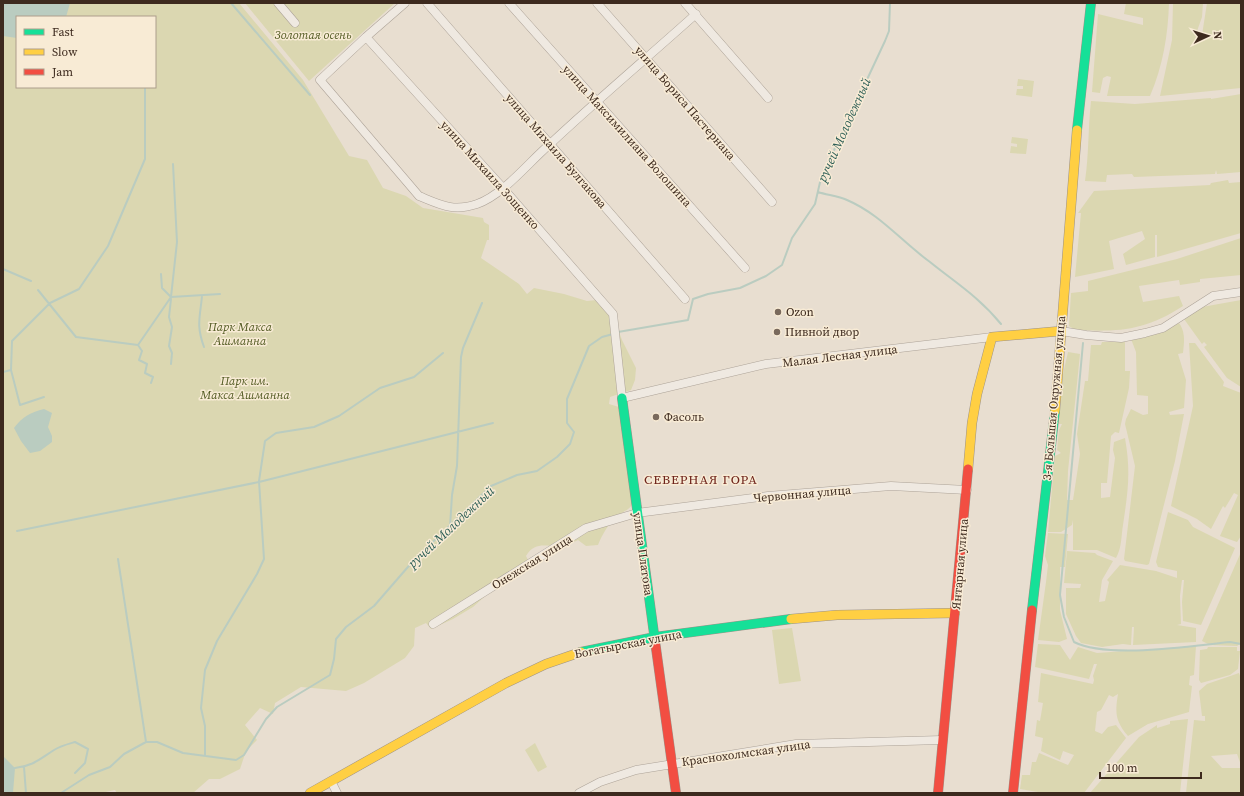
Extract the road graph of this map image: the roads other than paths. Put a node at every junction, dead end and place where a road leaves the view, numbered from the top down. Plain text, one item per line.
1 (278, 3) edge
2 (406, 3) edge
3 (427, 3) edge
4 (509, 3) edge
5 (598, 3) edge
6 (685, 3) edge
7 (1091, 3) edge
8 (696, 14) junction
9 (295, 23) dead end
10 (366, 37) junction
11 (646, 58) junction
12 (768, 98) dead end
13 (597, 102) junction
14 (549, 144) junction
15 (503, 188) junction
16 (772, 202) dead end
17 (745, 268) dead end
18 (1241, 292) edge
19 (685, 299) dead end
20 (613, 314) joint
21 (1061, 331) junction
22 (992, 337) junction
23 (622, 398) junction
24 (967, 490) junction
25 (637, 513) junction
26 (955, 613) junction
27 (433, 624) dead end
28 (654, 637) junction
29 (942, 740) junction
30 (672, 764) junction
31 (331, 781) junction
32 (310, 793) edge
33 (337, 793) edge
34 (579, 793) edge
35 (676, 793) edge
36 (938, 793) edge
37 (1013, 793) edge

1 - 9 street
2 - 10 street
3 - 14 street, улица Михаила Булгакова
4 - 13 street, улица Максимилиана Волошина
5 - 11 street, улица Бориса Пастернака
6 - 8 street
7 - 21 street, 3-я Большая Окружная улица
8 - 11 street
8 - 12 street
10 - 15 street, улица Михаила Зощенко
10 - 15 street
11 - 13 street
11 - 16 street, улица Бориса Пастернака
13 - 14 street
13 - 17 street, улица Максимилиана Волошина
14 - 15 street
14 - 19 street, улица Михаила Булгакова
15 - 20 street, улица Михаила Зощенко
18 - 21 street
20 - 23 street, улица Платова
21 - 22 street, Малая Лесная улица
21 - 37 street, 3-я Большая Окружная улица
22 - 23 street, Малая Лесная улица
22 - 24 street, Янтарная улица
23 - 25 street, улица Платова
24 - 25 street, Червонная улица
24 - 26 street, Янтарная улица
25 - 27 street, Онежская улица
25 - 28 street, улица Платова
26 - 28 street, Богатырская улица
26 - 29 street, Янтарная улица
28 - 30 street, улица Платова
28 - 31 street, Богатырская улица
29 - 30 street, Краснохолмская улица
29 - 36 street, Янтарная улица
30 - 34 street, Краснохолмская улица
30 - 35 street, улица Платова
31 - 32 street, Богатырская улица
31 - 33 street

